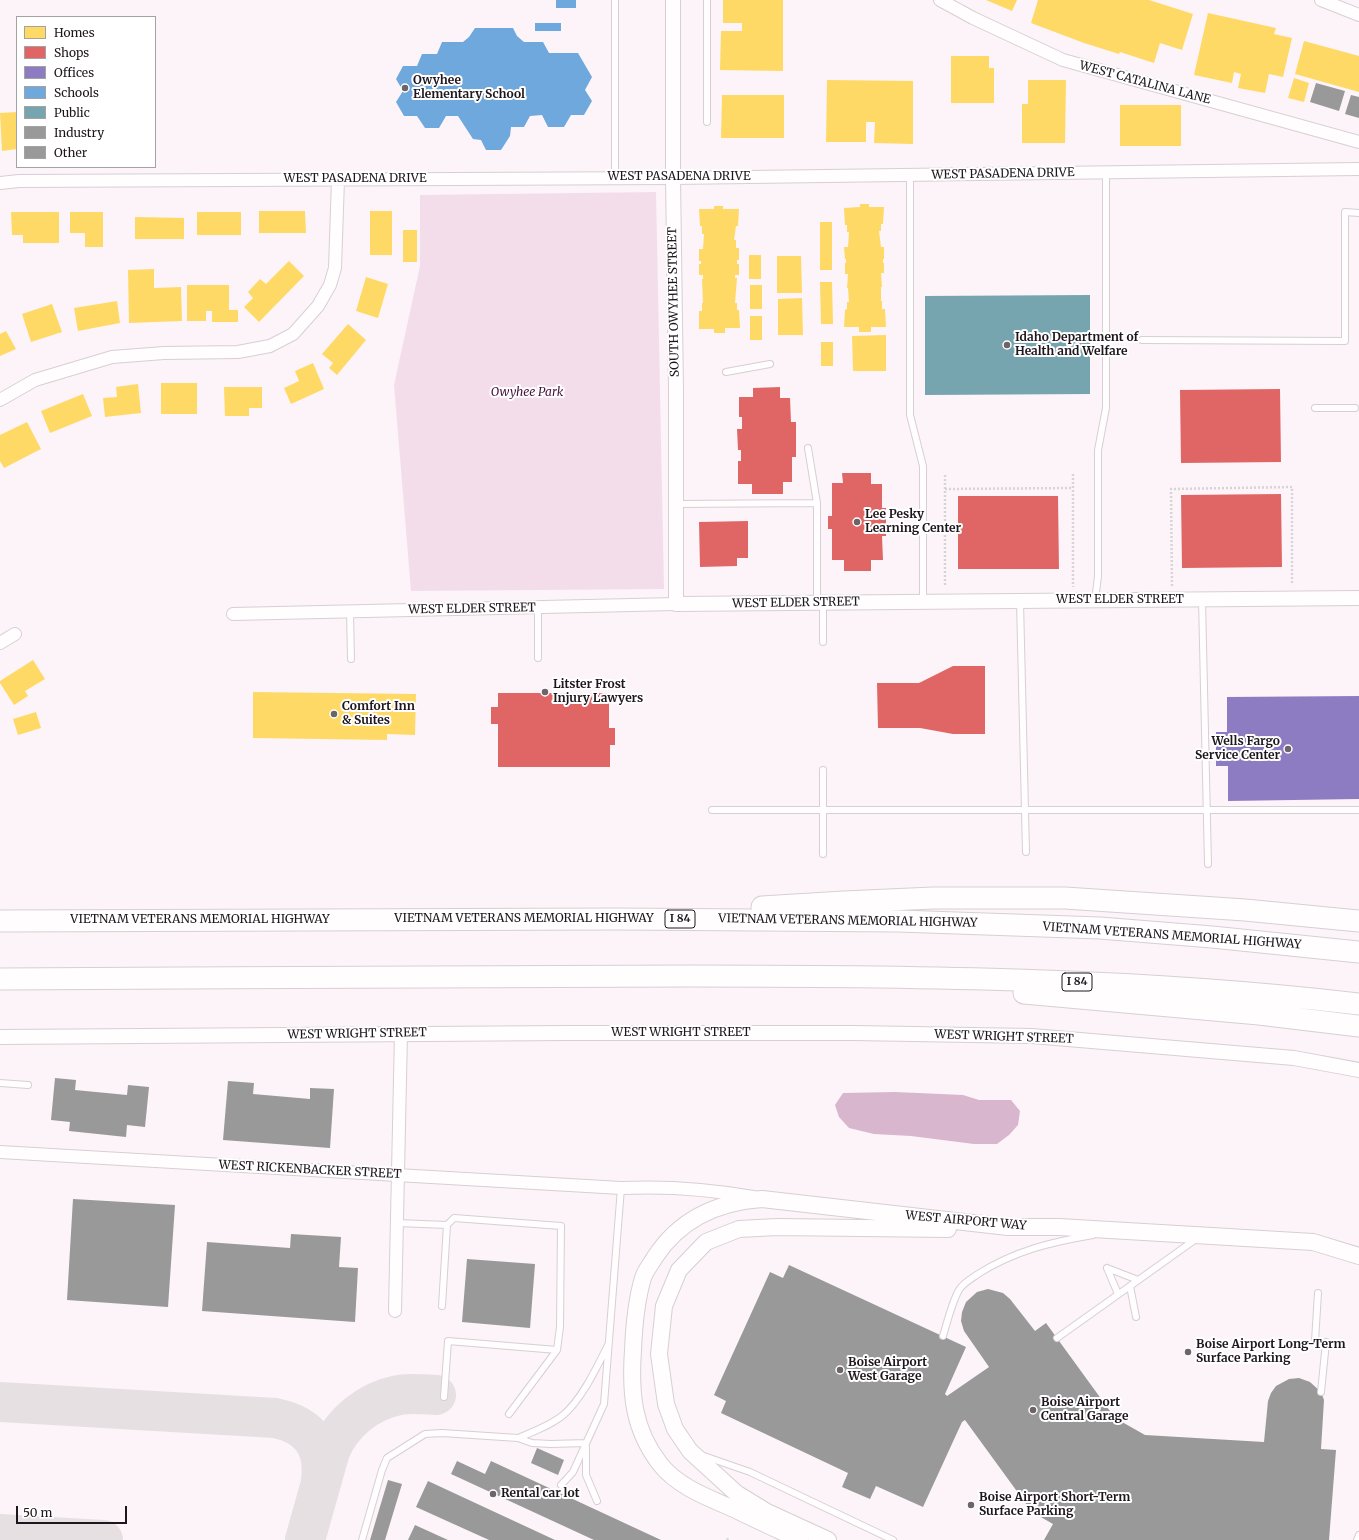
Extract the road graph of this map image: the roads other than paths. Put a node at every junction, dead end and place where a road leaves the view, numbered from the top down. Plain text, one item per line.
1 (615, 0) edge
2 (672, 0) edge
3 (707, 0) edge
4 (940, 0) edge
5 (1321, 0) edge
6 (1359, 15) edge
7 (707, 122) dead end
8 (1359, 142) edge
9 (1359, 169) edge
10 (1106, 172) junction
11 (910, 175) junction
12 (615, 178) junction
13 (673, 178) junction
14 (338, 180) junction
15 (0, 182) edge
16 (1359, 213) edge
17 (1142, 340) dead end
18 (770, 364) dead end
19 (726, 372) dead end
20 (0, 400) edge
21 (1315, 408) dead end
22 (1355, 408) dead end
23 (808, 448) dead end
24 (817, 503) junction
25 (675, 504) junction
26 (1359, 598) edge
27 (1202, 600) junction
28 (1020, 601) junction
29 (1096, 601) junction
30 (923, 602) junction
31 (820, 603) junction
32 (676, 604) junction
33 (538, 607) junction
34 (350, 611) junction
35 (233, 614) dead end
36 (15, 634) dead end
37 (823, 642) dead end
38 (0, 643) edge
39 (538, 658) dead end
40 (351, 659) dead end
41 (823, 770) dead end
42 (712, 810) dead end
43 (823, 810) junction
44 (1025, 810) junction
45 (1208, 810) junction
46 (1359, 810) edge
47 (1026, 852) dead end
48 (823, 854) dead end
49 (1208, 864) dead end
50 (616, 918) junction
51 (0, 921) edge
52 (1359, 921) edge
53 (1359, 952) edge
54 (794, 976) junction
55 (0, 979) edge
56 (1359, 1004) edge
57 (1359, 1026) edge
58 (401, 1033) junction
59 (0, 1037) edge
60 (1359, 1070) edge
61 (0, 1083) edge
62 (28, 1085) dead end
63 (0, 1152) edge
64 (398, 1176) junction
65 (621, 1188) junction
66 (762, 1199) junction
67 (397, 1223) junction
68 (447, 1225) junction
69 (1008, 1227) junction
70 (1118, 1231) junction
71 (1199, 1236) junction
72 (1359, 1256) edge
73 (1138, 1280) junction
74 (1130, 1286) junction
75 (1318, 1293) dead end
76 (1118, 1294) junction
77 (442, 1306) dead end
78 (394, 1311) dead end
79 (1136, 1317) dead end
80 (943, 1336) dead end
81 (1057, 1338) dead end
82 (1315, 1341) dead end
83 (1326, 1342) dead end
84 (609, 1343) junction
85 (557, 1350) junction
86 (1321, 1392) dead end
87 (444, 1397) dead end
88 (509, 1414) dead end
89 (518, 1438) junction
90 (586, 1444) junction
91 (690, 1451) junction
92 (561, 1485) dead end
93 (597, 1501) dead end
94 (1359, 1535) edge
95 (362, 1540) edge
96 (800, 1540) edge
97 (828, 1540) edge
98 (892, 1540) edge
99 (1357, 1540) edge

1 - 12 lane
2 - 13 street, SOUTH OWYHEE STREET
3 - 7 lane
4 - 8 street, WEST CATALINA LANE
5 - 6 street
9 - 10 street, WEST PASADENA DRIVE
10 - 11 street, WEST PASADENA DRIVE
10 - 29 lane
11 - 13 street, WEST PASADENA DRIVE
11 - 30 lane
12 - 13 street, WEST PASADENA DRIVE
12 - 14 street, WEST PASADENA DRIVE
13 - 25 street, SOUTH OWYHEE STREET
14 - 15 street, WEST PASADENA DRIVE
14 - 20 street
16 - 17 lane
18 - 19 lane
21 - 22 lane
23 - 24 lane
24 - 25 lane
24 - 31 lane
25 - 32 street, SOUTH OWYHEE STREET
26 - 27 street, WEST ELDER STREET
27 - 29 street, WEST ELDER STREET
27 - 45 lane
28 - 29 street, WEST ELDER STREET
28 - 30 street, WEST ELDER STREET
28 - 44 lane
30 - 31 street, WEST ELDER STREET
31 - 32 street, WEST ELDER STREET
31 - 37 lane
32 - 33 street, WEST ELDER STREET
33 - 34 street, WEST ELDER STREET
33 - 39 lane
34 - 35 street, WEST ELDER STREET
34 - 40 lane
36 - 38 street
41 - 43 lane
42 - 43 lane
43 - 44 lane
43 - 48 lane
44 - 45 lane
44 - 47 lane
45 - 46 lane
45 - 49 lane
50 - 51 highway, VIETNAM VETERANS MEMORIAL HIGHWAY / I 84
50 - 52 highway
50 - 53 highway, VIETNAM VETERANS MEMORIAL HIGHWAY / I 84
54 - 55 highway, I 84
54 - 56 highway, I 84
54 - 57 highway
58 - 59 street, WEST WRIGHT STREET
58 - 60 street, WEST WRIGHT STREET
58 - 64 street
61 - 62 lane
63 - 64 street, WEST RICKENBACKER STREET
64 - 65 street, WEST RICKENBACKER STREET
64 - 67 street
65 - 66 street, WEST AIRPORT WAY
65 - 84 lane
66 - 69 main road, WEST AIRPORT WAY
66 - 96 main road
67 - 68 lane
67 - 78 street
68 - 77 lane
68 - 85 lane
69 - 70 main road, WEST AIRPORT WAY
69 - 91 main road
70 - 71 main road, WEST AIRPORT WAY
70 - 80 lane
71 - 72 main road, WEST AIRPORT WAY
71 - 73 lane
73 - 74 lane
73 - 76 lane
74 - 76 lane
74 - 79 lane
75 - 82 lane
76 - 81 lane
83 - 86 lane
84 - 89 lane
84 - 90 lane
85 - 87 lane
85 - 88 lane
89 - 90 lane
89 - 95 lane
90 - 92 lane
90 - 93 lane
91 - 97 main road
91 - 98 lane
94 - 99 lane

